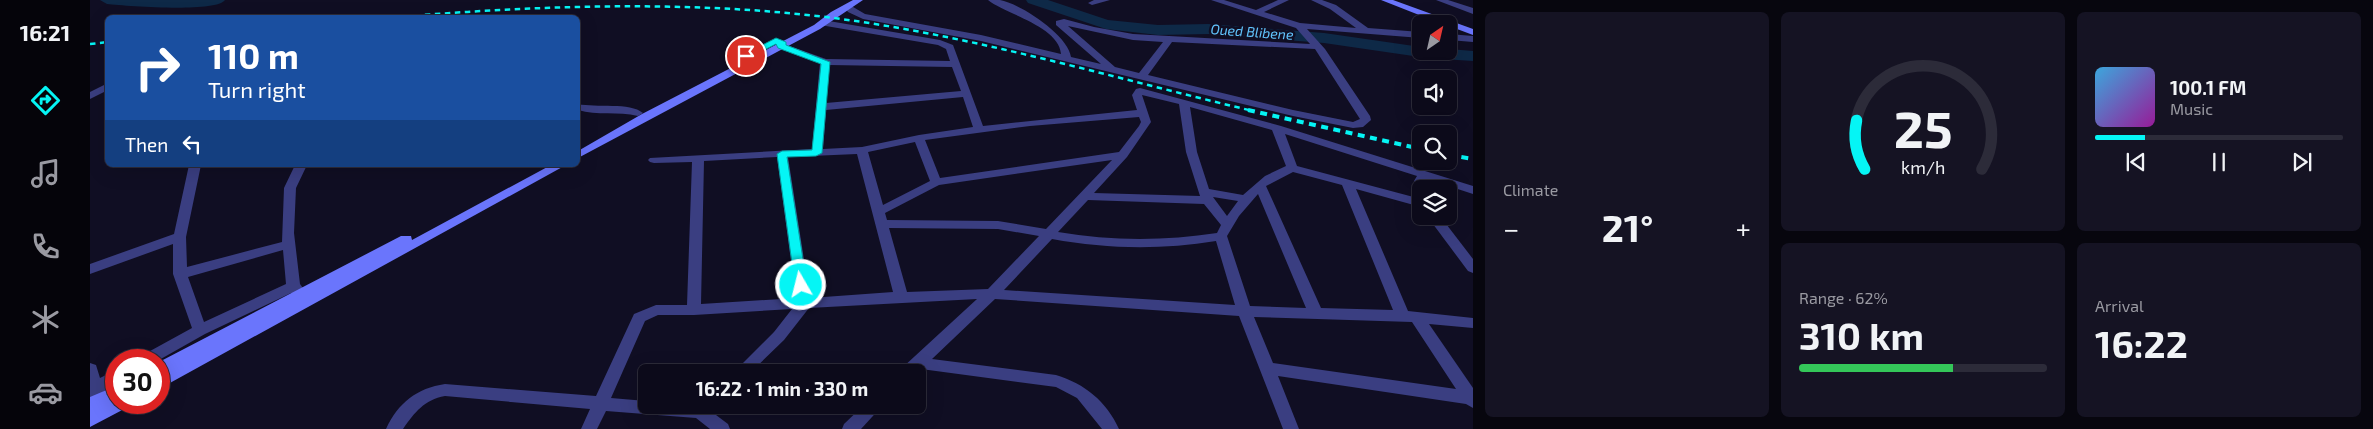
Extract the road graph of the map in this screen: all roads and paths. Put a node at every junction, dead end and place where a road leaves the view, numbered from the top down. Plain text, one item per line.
1 (859, 0) edge
2 (992, 0) edge
3 (1106, 0) edge
4 (1215, 0) edge
5 (1284, 0) edge
6 (1315, 0) edge
7 (1376, 0) edge
8 (1385, 0) edge
9 (1440, 0) edge
10 (848, 3) edge
11 (1092, 3) dead end
12 (1473, 11) edge
13 (1256, 13) junction
14 (834, 14) junction
15 (1416, 15) edge
16 (863, 16) junction
17 (823, 23) junction
18 (1366, 31) junction
19 (1470, 33) edge
20 (1412, 34) edge
21 (1308, 36) junction
22 (1170, 39) junction
23 (777, 45) junction
24 (1066, 58) junction
25 (825, 62) junction
26 (956, 64) junction
27 (1111, 68) junction
28 (1142, 76) junction
29 (105, 88) edge
30 (966, 94) junction
31 (90, 96) edge
32 (1184, 102) junction
33 (580, 107) edge
34 (822, 107) junction
35 (638, 113) junction
36 (1144, 114) junction
37 (1277, 128) junction
38 (979, 130) junction
39 (919, 138) junction
40 (580, 145) edge
41 (862, 150) junction
42 (816, 153) junction
43 (580, 154) edge
44 (782, 154) junction
45 (1123, 155) junction
46 (698, 158) junction
47 (654, 160) dead end
48 (195, 167) edge
49 (301, 167) edge
50 (551, 167) edge
51 (1292, 168) junction
52 (1425, 174) junction
53 (1421, 180) edge
54 (936, 182) junction
55 (1347, 183) junction
56 (1260, 185) junction
57 (1473, 190) edge
58 (1084, 196) junction
59 (1207, 196) junction
60 (1246, 199) junction
61 (1412, 201) edge
62 (881, 218) junction
63 (1228, 224) junction
64 (1440, 225) edge
65 (1049, 233) junction
66 (1221, 236) junction
67 (180, 237) junction
68 (289, 244) junction
69 (90, 268) edge
70 (1473, 268) edge
71 (180, 274) junction
72 (297, 290) junction
73 (992, 294) junction
74 (901, 297) junction
75 (804, 304) junction
76 (694, 310) junction
77 (1245, 311) junction
78 (1315, 312) junction
79 (1410, 316) junction
80 (1473, 323) edge
81 (200, 330) junction
82 (166, 349) edge
83 (170, 364) edge
84 (750, 364) edge
85 (917, 364) edge
86 (90, 368) edge
87 (1268, 368) junction
88 (926, 369) edge
89 (170, 377) edge
90 (105, 387) edge
91 (105, 395) edge
92 (93, 399) edge
93 (1472, 399) edge
94 (601, 403) junction
95 (638, 405) edge
96 (105, 412) edge
97 (708, 414) edge
98 (866, 414) edge
99 (90, 420) edge
100 (394, 429) edge
101 (589, 429) edge
102 (722, 429) edge
103 (850, 429) edge
104 (1111, 429) edge
105 (1291, 429) edge

1 - 10 main road
2 - 24 street
3 - 11 street
4 - 13 street
5 - 13 street
6 - 18 street
7 - 15 main road
8 - 19 main road
9 - 12 street
10 - 14 main road
10 - 16 street
10 - 23 main road
13 - 21 street
14 - 16 street
14 - 17 main road
16 - 24 street
17 - 23 main road
17 - 26 street
18 - 20 street
18 - 21 street
21 - 22 street
21 - 28 street
22 - 27 street
22 - 28 street
23 - 25 street
23 - 35 main road
23 - 43 main road
24 - 27 street
25 - 26 street
25 - 34 street
26 - 30 street
27 - 28 street
29 - 31 street
30 - 34 street
30 - 38 street
32 - 36 street
32 - 37 street
32 - 59 street
33 - 35 street
34 - 42 street
35 - 40 main road
36 - 38 street
36 - 45 street
37 - 51 street
37 - 52 street
38 - 39 street
39 - 41 street
39 - 54 street
41 - 42 street
41 - 62 street
42 - 44 street
44 - 46 street
44 - 75 street
45 - 54 street
45 - 58 street
46 - 47 street
46 - 76 street
48 - 67 street
49 - 68 street
50 - 72 main road
50 - 89 main road
51 - 55 street
51 - 56 street
52 - 53 street
52 - 57 street
54 - 62 street
55 - 61 street
55 - 79 street
56 - 60 street
56 - 78 street
58 - 59 street
58 - 65 street
59 - 60 street
59 - 63 street
60 - 63 street
62 - 65 street
62 - 74 street
63 - 66 street
64 - 70 street
65 - 66 street
65 - 73 street
66 - 77 street
67 - 69 street
67 - 71 street
68 - 71 street
68 - 72 street
71 - 81 street
72 - 81 street
72 - 83 main road
73 - 74 street
73 - 77 street
73 - 85 street
74 - 75 street
75 - 76 street
75 - 84 street
76 - 94 street
77 - 78 street
77 - 87 street
78 - 79 street
79 - 80 street
79 - 93 street
81 - 82 street
86 - 92 street
87 - 93 street
87 - 105 street
88 - 104 street
90 - 92 street
91 - 92 main road
94 - 95 street
94 - 100 street
94 - 101 street
96 - 99 main road
97 - 102 street
98 - 103 street

